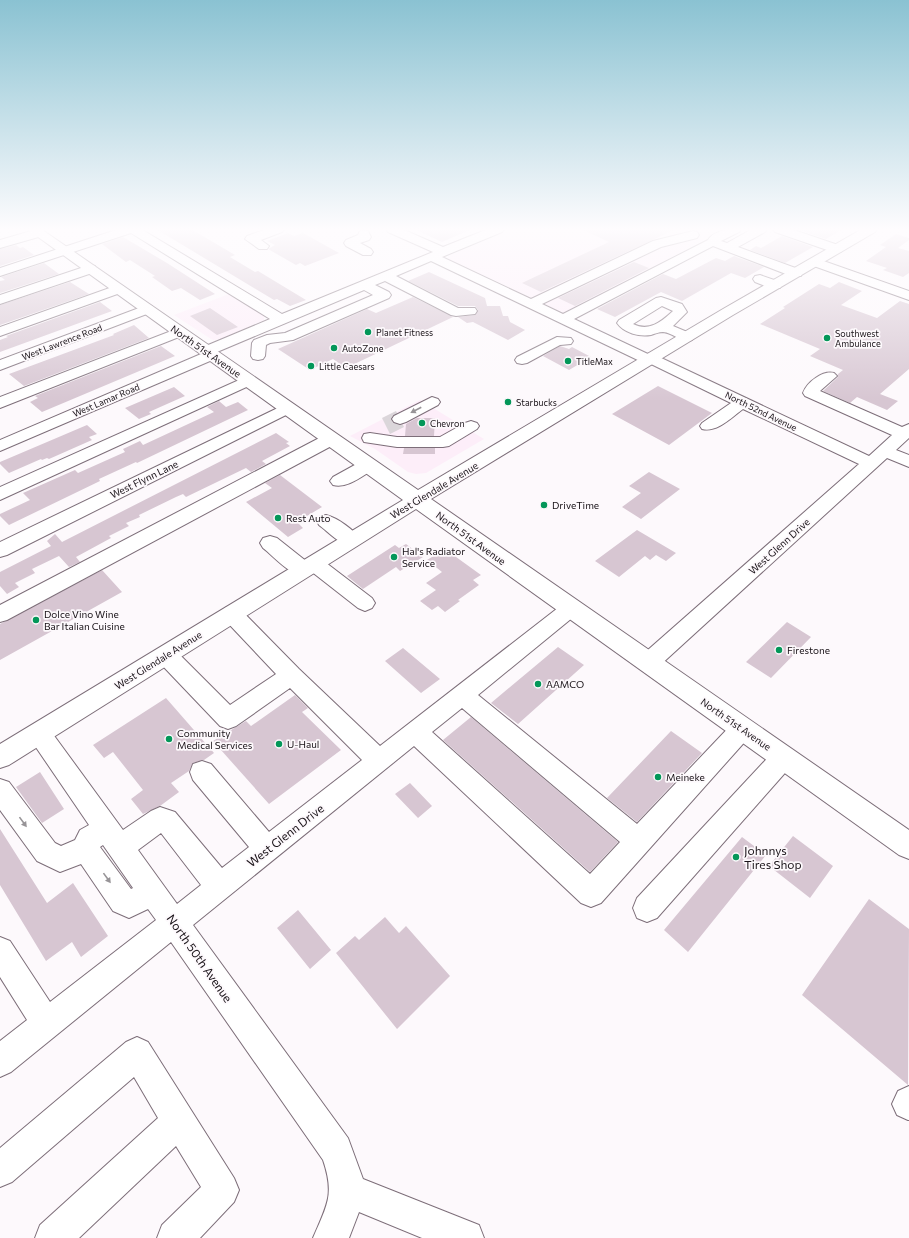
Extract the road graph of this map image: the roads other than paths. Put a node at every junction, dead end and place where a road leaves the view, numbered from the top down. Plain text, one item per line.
1 (38, 287) edge
2 (115, 287) edge
3 (227, 287) edge
4 (361, 287) edge
5 (368, 287) edge
6 (406, 287) edge
7 (499, 287) edge
8 (568, 287) edge
9 (627, 287) edge
10 (772, 287) edge
11 (885, 287) edge
12 (118, 289) junction
13 (909, 296) edge
14 (0, 300) edge
15 (532, 304) junction
16 (466, 307) dead end
17 (147, 309) junction
18 (281, 320) junction
19 (564, 320) junction
20 (663, 326) dead end
21 (0, 332) edge
22 (179, 332) junction
23 (687, 337) junction
24 (566, 341) dead end
25 (209, 353) junction
26 (258, 356) dead end
27 (651, 359) junction
28 (522, 360) dead end
29 (0, 365) edge
30 (829, 376) dead end
31 (248, 380) junction
32 (432, 402) dead end
33 (742, 402) junction
34 (0, 404) edge
35 (288, 408) junction
36 (471, 426) dead end
37 (708, 426) dead end
38 (907, 433) edge
39 (370, 438) junction
40 (331, 439) junction
41 (0, 446) edge
42 (348, 450) junction
43 (885, 451) junction
44 (909, 462) edge
45 (870, 464) junction
46 (368, 465) junction
47 (339, 481) dead end
48 (0, 494) edge
49 (418, 500) junction
50 (326, 520) dead end
51 (351, 540) junction
52 (270, 543) dead end
53 (0, 550) edge
54 (308, 567) junction
55 (365, 603) dead end
56 (570, 608) junction
57 (0, 614) edge
58 (232, 614) junction
59 (166, 655) junction
60 (649, 662) junction
61 (291, 675) junction
62 (462, 695) junction
63 (742, 729) junction
64 (415, 732) junction
65 (39, 733) junction
66 (0, 757) edge
67 (783, 758) junction
68 (379, 761) junction
69 (202, 772) dead end
70 (0, 790) edge
71 (114, 838) junction
72 (638, 842) junction
73 (909, 846) edge
74 (86, 849) junction
75 (267, 849) junction
76 (220, 887) junction
77 (153, 893) junction
78 (647, 908) dead end
79 (174, 923) junction
80 (0, 952) edge
81 (47, 1024) junction
82 (0, 1061) edge
83 (179, 1122) junction
84 (0, 1170) edge
85 (347, 1190) junction
86 (53, 1238) edge
87 (175, 1238) edge
88 (331, 1238) edge
89 (466, 1238) edge

1 - 14 street
2 - 12 main road, North 51st Avenue
3 - 18 street
4 - 18 street, West Lamar Road
5 - 26 street
6 - 16 street
7 - 15 street, North 52nd Avenue
8 - 15 street
9 - 19 street
10 - 23 main road, West Glendale Avenue
11 - 13 street
12 - 17 main road, North 51st Avenue
12 - 21 street
15 - 19 street, North 52nd Avenue
17 - 22 main road, North 51st Avenue
17 - 29 street, West Lawrence Road
18 - 25 street, West Lamar Road
19 - 27 street, North 52nd Avenue
20 - 23 street
22 - 25 main road, North 51st Avenue
22 - 34 street
23 - 27 main road, West Glendale Avenue
24 - 28 street
25 - 31 main road, North 51st Avenue
25 - 41 street, West Lamar Road
27 - 33 street, North 52nd Avenue
27 - 49 main road, West Glendale Avenue
30 - 38 street
31 - 35 main road, North 51st Avenue
31 - 48 street
32 -> 39 street
33 - 37 street
33 - 45 street, North 52nd Avenue
35 - 40 main road, North 51st Avenue
35 - 53 street, West Flynn Lane
36 - 39 street
38 - 43 street, West Glenn Drive
39 - 42 street
40 - 42 main road, North 51st Avenue
40 - 57 street
42 - 46 main road, North 51st Avenue
43 - 44 street
43 - 45 street, West Glenn Drive
45 - 60 street, West Glenn Drive
46 - 47 street
46 - 49 main road, North 51st Avenue
49 - 51 main road, West Glendale Avenue
49 - 56 main road, North 51st Avenue
50 - 51 street
51 - 54 main road, West Glendale Avenue
52 - 54 street
54 - 55 street
54 - 58 main road, West Glendale Avenue
56 - 60 main road, North 51st Avenue
56 - 62 street, West Glenn Drive
58 - 59 main road, West Glendale Avenue
58 - 61 street
59 - 61 street
59 - 65 main road, West Glendale Avenue
60 - 63 main road, North 51st Avenue
61 - 68 street
62 - 64 street, West Glenn Drive
62 - 72 street
63 - 67 main road, North 51st Avenue
63 - 72 street
64 - 68 street, West Glenn Drive
64 - 72 street
65 - 66 main road, West Glendale Avenue
65 - 71 street, North 50th Avenue
67 - 73 main road, North 51st Avenue
67 - 78 street
68 - 75 street, West Glenn Drive
69 - 75 street
70 -> 74 street
71 - 74 street
71 - 76 street
71 - 77 street, North 50th Avenue
74 -> 77 street
75 - 76 street, West Glenn Drive
76 - 79 street, West Glenn Drive
77 - 79 street, North 50th Avenue
79 - 81 street, West Glenn Drive
79 - 85 street, North 50th Avenue
80 - 81 street
81 - 82 street, West Glenn Drive
83 - 84 street
83 - 86 street
83 - 87 street
85 - 88 street
85 - 89 street

